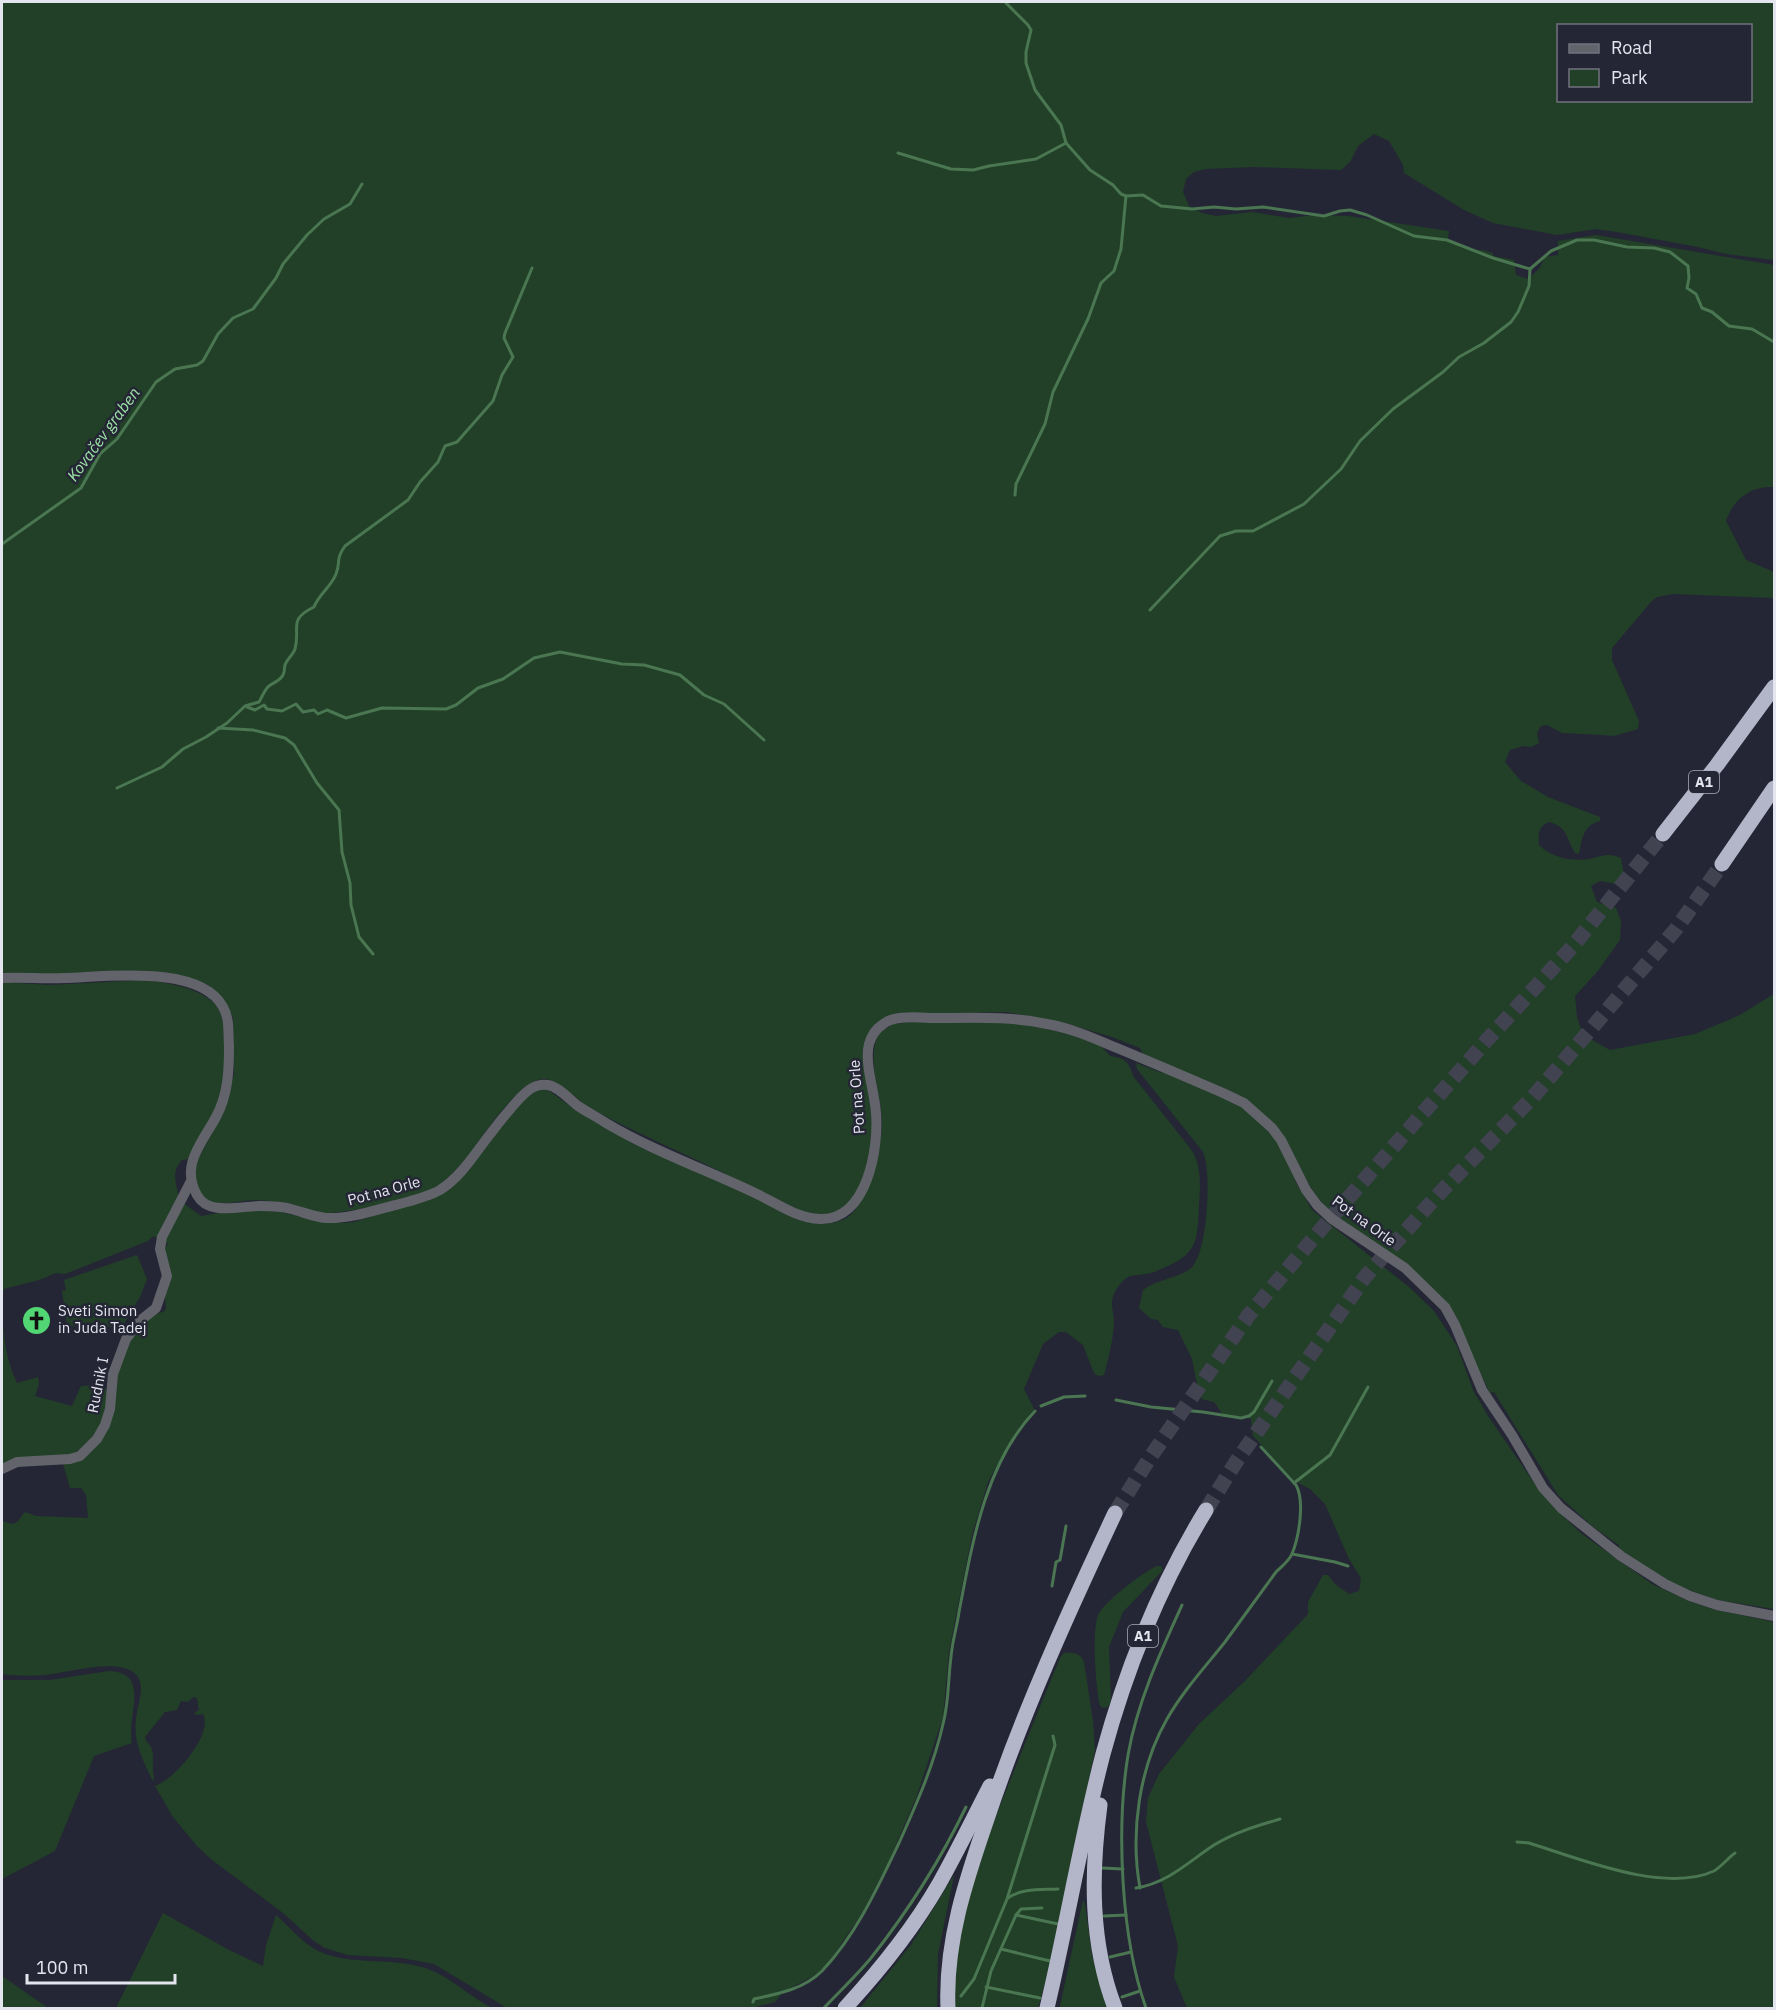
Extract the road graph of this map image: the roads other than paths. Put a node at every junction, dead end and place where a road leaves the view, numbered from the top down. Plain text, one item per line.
1 (1774, 687) edge
2 (1774, 788) edge
3 (1663, 834) tunnel mouth
4 (1722, 864) tunnel mouth
5 (2, 978) edge
6 (191, 1181) junction
7 (2, 1469) edge
8 (1206, 1510) tunnel mouth
9 (1115, 1513) tunnel mouth
10 (1774, 1616) edge
11 (1009, 1752) junction
12 (1100, 1769) junction
13 (845, 2008) edge
14 (948, 2008) edge
15 (1047, 2008) edge
16 (1115, 2008) edge

1 - 3 highway, A1
2 - 4 highway
5 - 6 street
6 - 7 street, Rudnik I
6 - 10 street, Pot na Orle
8 - 12 highway, A1
9 - 11 highway
11 - 13 highway
11 - 14 highway
12 - 15 highway, A1
12 - 16 highway

